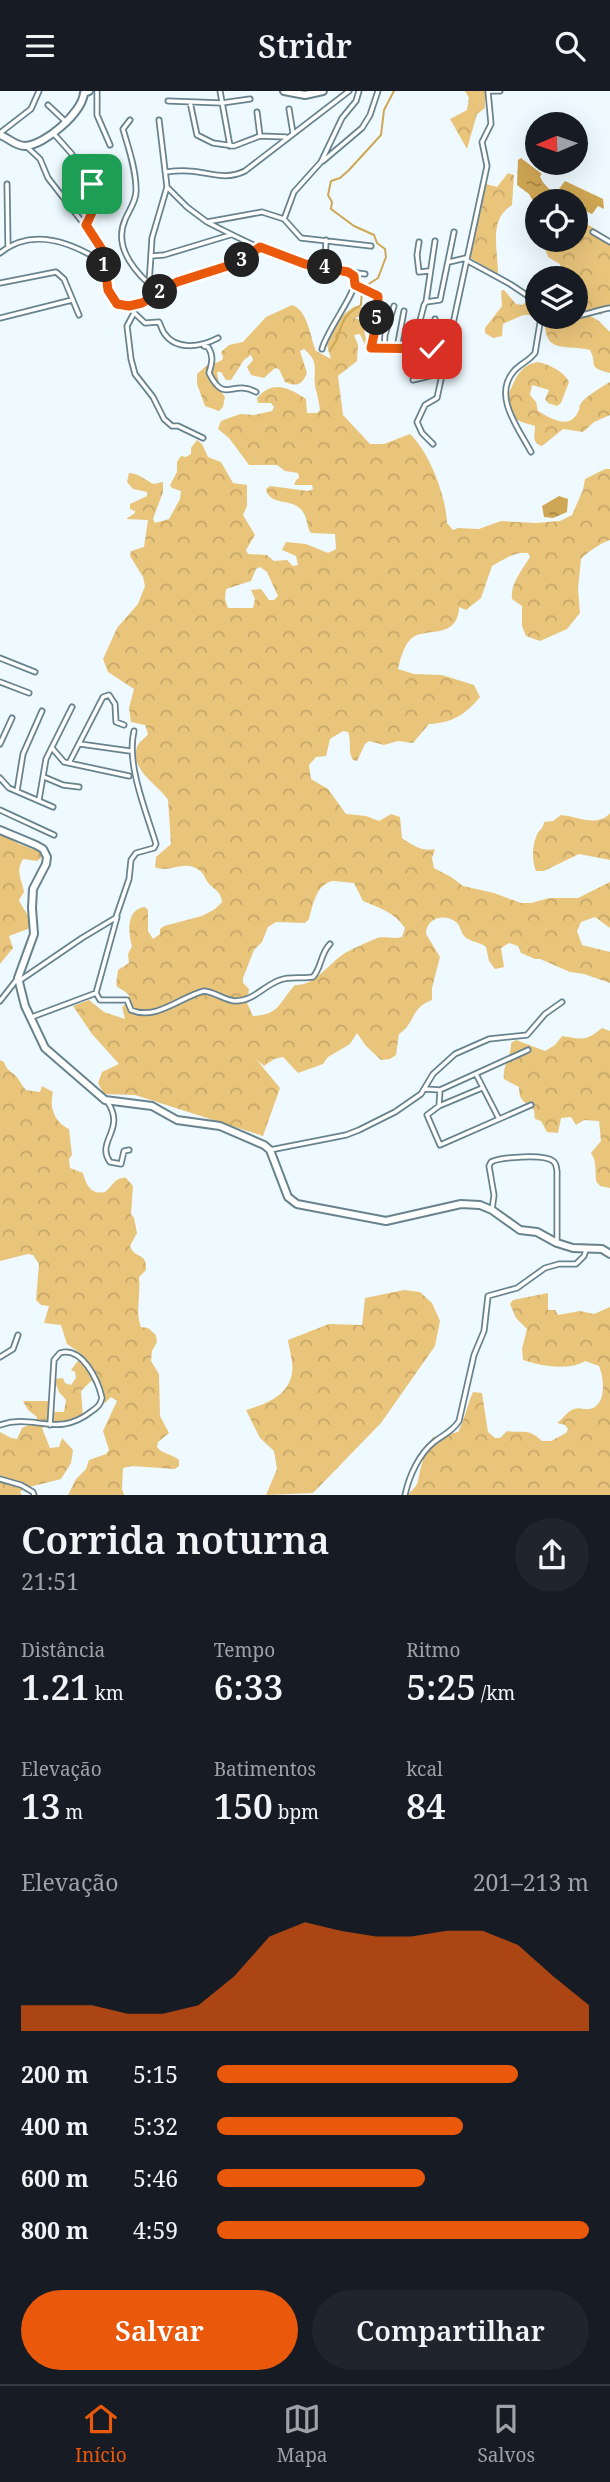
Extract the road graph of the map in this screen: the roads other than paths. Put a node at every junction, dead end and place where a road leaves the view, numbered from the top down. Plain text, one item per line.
1 (39, 91) edge
2 (97, 91) edge
3 (220, 91) edge
4 (284, 91) edge
5 (323, 91) edge
6 (349, 91) edge
7 (359, 91) edge
8 (378, 91) edge
9 (489, 91) edge
10 (500, 91) edge
11 (84, 92) edge
12 (250, 99) dead end
13 (169, 101) dead end
14 (190, 102) junction
15 (222, 103) junction
16 (48, 105) dead end
17 (289, 109) dead end
18 (257, 112) dead end
19 (130, 120) dead end
20 (159, 120) dead end
21 (65, 121) junction
22 (293, 133) junction
23 (0, 134) edge
24 (53, 134) junction
25 (260, 135) junction
26 (288, 137) junction
27 (110, 145) dead end
28 (26, 146) junction
29 (230, 146) junction
30 (321, 162) junction
31 (166, 171) junction
32 (7, 184) dead end
33 (167, 187) junction
34 (284, 219) junction
35 (206, 222) junction
36 (86, 225) junction
37 (454, 232) dead end
38 (593, 232) dead end
39 (231, 234) junction
40 (326, 240) junction
41 (435, 241) dead end
42 (419, 242) dead end
43 (610, 242) edge
44 (371, 246) dead end
45 (8, 247) junction
46 (260, 247) junction
47 (0, 253) edge
48 (151, 256) junction
49 (466, 259) junction
50 (449, 262) junction
51 (104, 264) junction
52 (326, 267) junction
53 (345, 271) junction
54 (429, 271) junction
55 (365, 274) dead end
56 (0, 283) edge
57 (148, 283) junction
58 (355, 285) junction
59 (525, 295) edge
60 (72, 300) junction
61 (148, 300) junction
62 (426, 302) junction
63 (126, 306) junction
64 (394, 306) dead end
65 (610, 308) edge
66 (404, 310) dead end
67 (588, 312) edge
68 (134, 313) junction
69 (79, 315) dead end
70 (0, 318) edge
71 (435, 319) dead end
72 (539, 329) edge
73 (218, 338) dead end
74 (200, 345) junction
75 (384, 348) junction
76 (397, 348) junction
77 (413, 348) junction
78 (322, 349) dead end
79 (432, 349) junction
80 (447, 350) junction
81 (442, 373) junction
82 (413, 380) dead end
83 (256, 392) dead end
84 (203, 438) dead end
85 (433, 444) dead end
86 (531, 452) dead end
87 (0, 658) edge
88 (35, 672) dead end
89 (0, 682) edge
90 (29, 693) dead end
91 (72, 707) dead end
92 (42, 711) dead end
93 (12, 718) dead end
94 (124, 726) dead end
95 (134, 731) dead end
96 (0, 744) edge
97 (79, 744) junction
98 (51, 748) junction
99 (130, 751) dead end
100 (69, 763) junction
101 (129, 776) dead end
102 (0, 778) edge
103 (44, 778) junction
104 (79, 787) dead end
105 (17, 791) junction
106 (39, 800) junction
107 (53, 807) dead end
108 (0, 810) edge
109 (0, 830) edge
110 (54, 835) dead end
111 (116, 917) junction
112 (330, 944) dead end
113 (18, 980) junction
114 (96, 993) junction
115 (0, 1001) edge
116 (562, 1002) dead end
117 (30, 1018) junction
118 (528, 1050) dead end
119 (476, 1073) junction
120 (483, 1088) junction
121 (425, 1089) junction
122 (440, 1090) junction
123 (107, 1101) junction
124 (531, 1105) dead end
125 (439, 1106) junction
126 (499, 1119) junction
127 (129, 1150) dead end
128 (270, 1150) junction
129 (492, 1210) junction
130 (557, 1243) junction
131 (586, 1249) junction
132 (610, 1254) edge
133 (18, 1335) dead end
134 (0, 1357) edge
135 (0, 1425) edge
136 (50, 1425) junction
137 (0, 1479) edge
138 (34, 1494) edge
139 (405, 1495) edge

1 - 23 street
2 - 27 street
3 - 15 street
4 - 5 street
6 - 22 street
7 - 30 street
8 - 30 street
9 - 10 street
9 - 49 street
11 - 21 street
12 - 15 street
13 - 14 street
14 - 15 street
14 - 29 street
15 - 29 street
16 - 21 street
17 - 22 street
18 - 25 street
19 - 57 street
20 - 31 street
21 - 24 street
22 - 26 street
23 - 28 street
24 - 28 street
24 - 36 street
25 - 26 street
25 - 29 street
26 - 31 street
28 - 36 street
30 - 34 street
31 - 33 street
32 - 45 street
33 - 35 street
33 - 48 street
34 - 35 street
34 - 40 street
35 - 39 street
36 - 51 street
37 - 50 street
38 - 43 street
39 - 46 street
39 - 48 street
40 - 44 street
40 - 52 street
41 - 54 street
42 - 54 street
45 - 47 street
45 - 51 street
46 - 52 street
46 - 61 street
48 - 57 street
49 - 50 street
49 - 59 street
49 - 80 street
50 - 62 street
51 - 63 street
52 - 53 street
53 - 55 street
53 - 58 street
54 - 62 street
56 - 60 street
57 - 61 street
58 - 75 street
58 - 78 street
60 - 69 street
60 - 70 street
61 - 63 street
62 - 77 street
63 - 68 street
64 - 75 street
65 - 67 street
66 - 76 street
68 - 74 street
68 - 84 street
71 - 79 street
72 - 86 street
73 - 74 street
74 - 83 street
75 - 76 street
76 - 77 street
77 - 79 street
79 - 80 street
80 - 81 street
81 - 82 street
81 - 85 street
87 - 88 street
89 - 90 street
91 - 98 street
92 - 105 street
93 - 96 street
94 - 97 street
95 - 111 street
97 - 99 street
97 - 100 street
98 - 100 street
98 - 103 street
100 - 101 street
102 - 105 street
103 - 104 street
103 - 106 street
105 - 106 street
106 - 107 street
108 - 110 street
109 - 113 street
111 - 113 street
111 - 114 street
112 - 114 street
113 - 115 street
113 - 117 street
114 - 117 street
116 - 121 street
117 - 123 street
118 - 119 street
119 - 120 street
119 - 122 street
120 - 125 street
120 - 126 street
121 - 122 street
121 - 128 street
122 - 125 street
123 - 127 street
123 - 128 street
124 - 126 street
125 - 126 street
128 - 129 street
129 - 130 street
129 - 130 street
130 - 131 street
131 - 132 street
131 - 139 street
133 - 134 street
135 - 136 street
136 - 136 street
137 - 138 street

